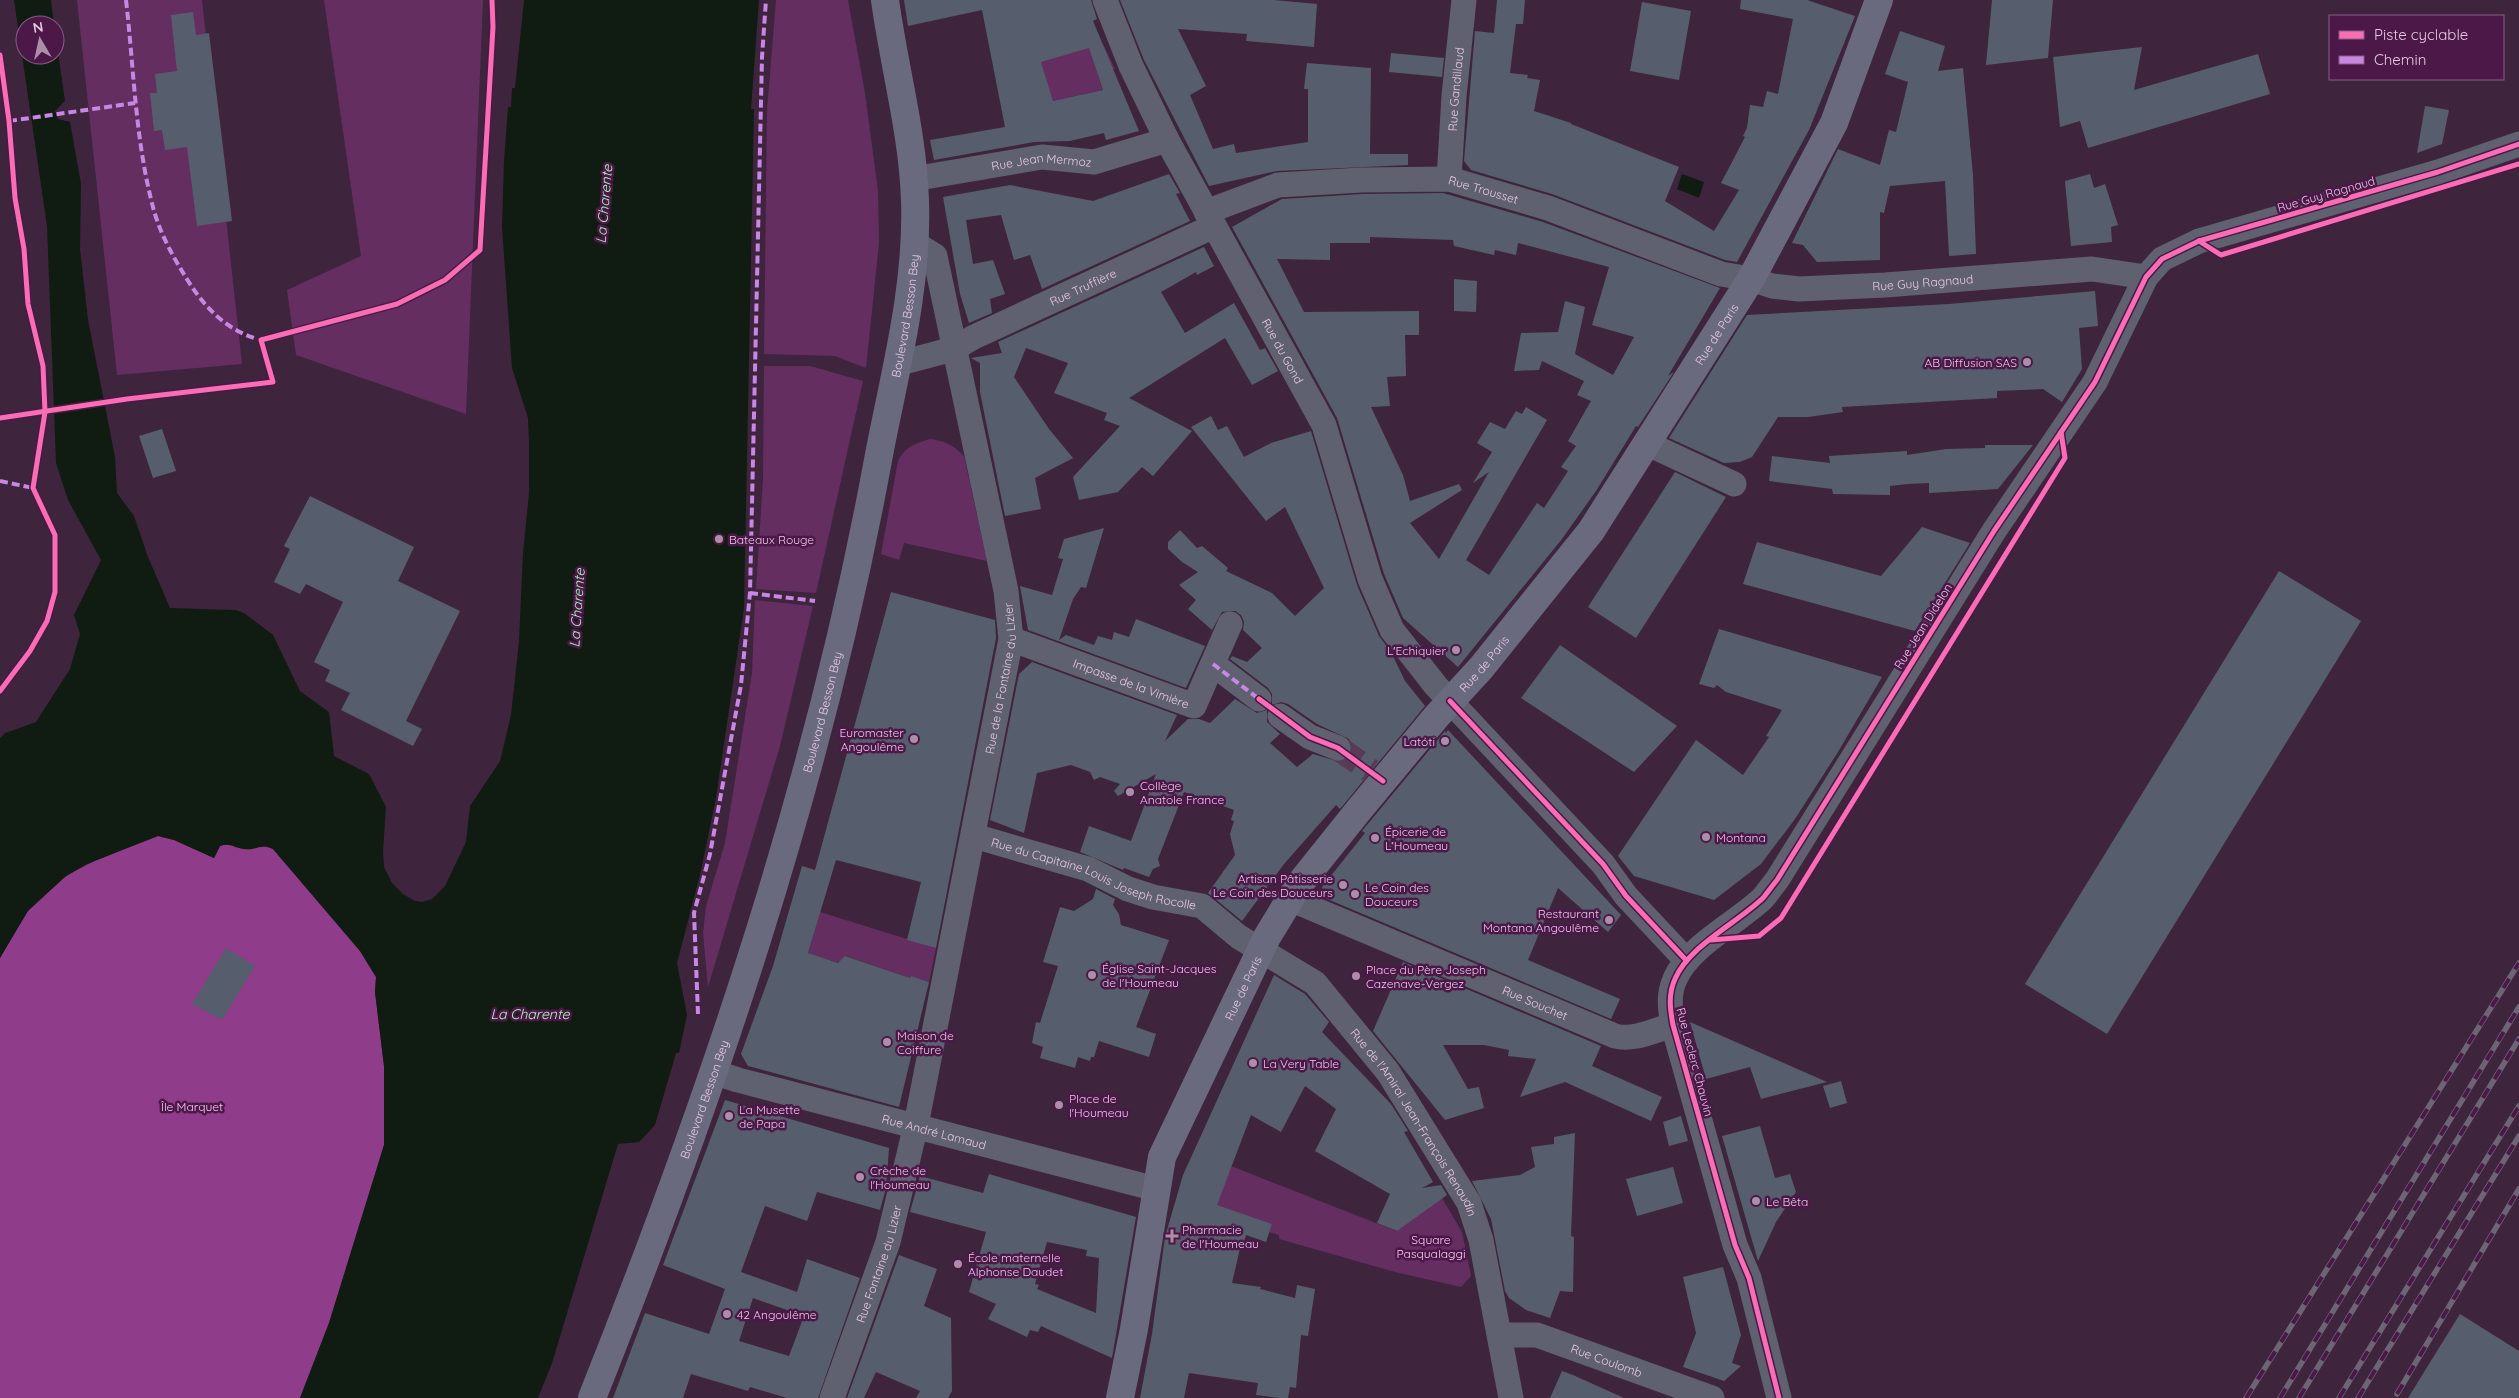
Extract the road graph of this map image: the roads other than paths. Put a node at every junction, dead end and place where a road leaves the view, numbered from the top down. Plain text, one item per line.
1 (884, 0) edge
2 (1105, 0) edge
3 (1464, 0) edge
4 (1879, 0) edge
5 (1166, 140) junction
6 (2519, 144) edge
7 (913, 179) junction
8 (1449, 179) junction
9 (1210, 219) junction
10 (914, 243) junction
11 (2146, 277) junction
12 (1751, 279) junction
13 (953, 349) junction
14 (897, 364) junction
15 (1648, 444) junction
16 (1734, 484) dead end
17 (1230, 624) dead end
18 (1011, 639) junction
19 (1213, 664) junction
20 (1259, 699) dead end
21 (1450, 702) junction
22 (1280, 716) dead end
23 (1338, 748) tunnel mouth
24 (974, 836) junction
25 (1290, 899) junction
26 (1260, 950) junction
27 (1686, 960) junction
28 (1673, 1025) junction
29 (713, 1072) junction
30 (916, 1125) junction
31 (1156, 1189) junction
32 (1500, 1335) junction
33 (1771, 1396) edge
34 (592, 1398) edge
35 (832, 1398) edge
36 (1120, 1398) edge
37 (1511, 1398) edge
38 (1712, 1398) edge

1 - 7 street, Boulevard Besson Bey
2 - 5 street, Rue du Gond
3 - 8 street, Rue Gandillaud
4 - 12 street, Rue de Paris
5 - 7 street, Rue Jean Mermoz
5 - 9 street, Rue du Gond
6 - 11 street, Rue Guy Ragnaud
7 - 10 street, Boulevard Besson Bey
8 - 9 street, Rue Trousset
8 - 12 street, Rue Trousset
9 - 13 street, Rue Truffière
9 - 21 street, Rue du Gond
10 - 13 street, Rue de la Fontaine du Lizier
10 - 14 street, Boulevard Besson Bey
11 - 12 street, Rue Guy Ragnaud
11 - 27 street, Rue Jean Didelon
12 - 15 street, Rue de Paris
13 - 14 street, Rue Truffière
13 - 18 street, Rue de la Fontaine du Lizier
14 - 29 street, Boulevard Besson Bey
15 - 16 street
15 - 21 street, Rue de Paris
17 - 19 street, Impasse de la Vimière
18 - 19 street, Impasse de la Vimière
18 - 24 street, Rue de la Fontaine du Lizier
19 - 20 street
21 - 25 street, Rue de Paris
21 - 27 street
22 - 23 street
24 - 26 street, Rue du Capitaine Louis Joseph Rocolle
24 - 30 street, Rue de la Fontaine du Lizier
25 - 26 street, Rue de Paris
25 - 28 street, Rue Souchet
26 - 31 street, Rue de Paris
26 - 32 street, Rue de l'Amiral Jean-François Renaudin
27 - 28 street, Rue Leclerc Chauvin
28 - 33 street, Rue Leclerc Chauvin
29 - 30 street, Rue André Lamaud
29 - 34 street, Boulevard Besson Bey
30 - 31 street, Rue André Lamaud
30 - 35 street, Rue Fontaine du Lizier
31 - 36 street, Rue de Paris
32 - 37 street, Rue de l'Amiral Jean-François Renaudin
32 - 38 street, Rue Coulomb

